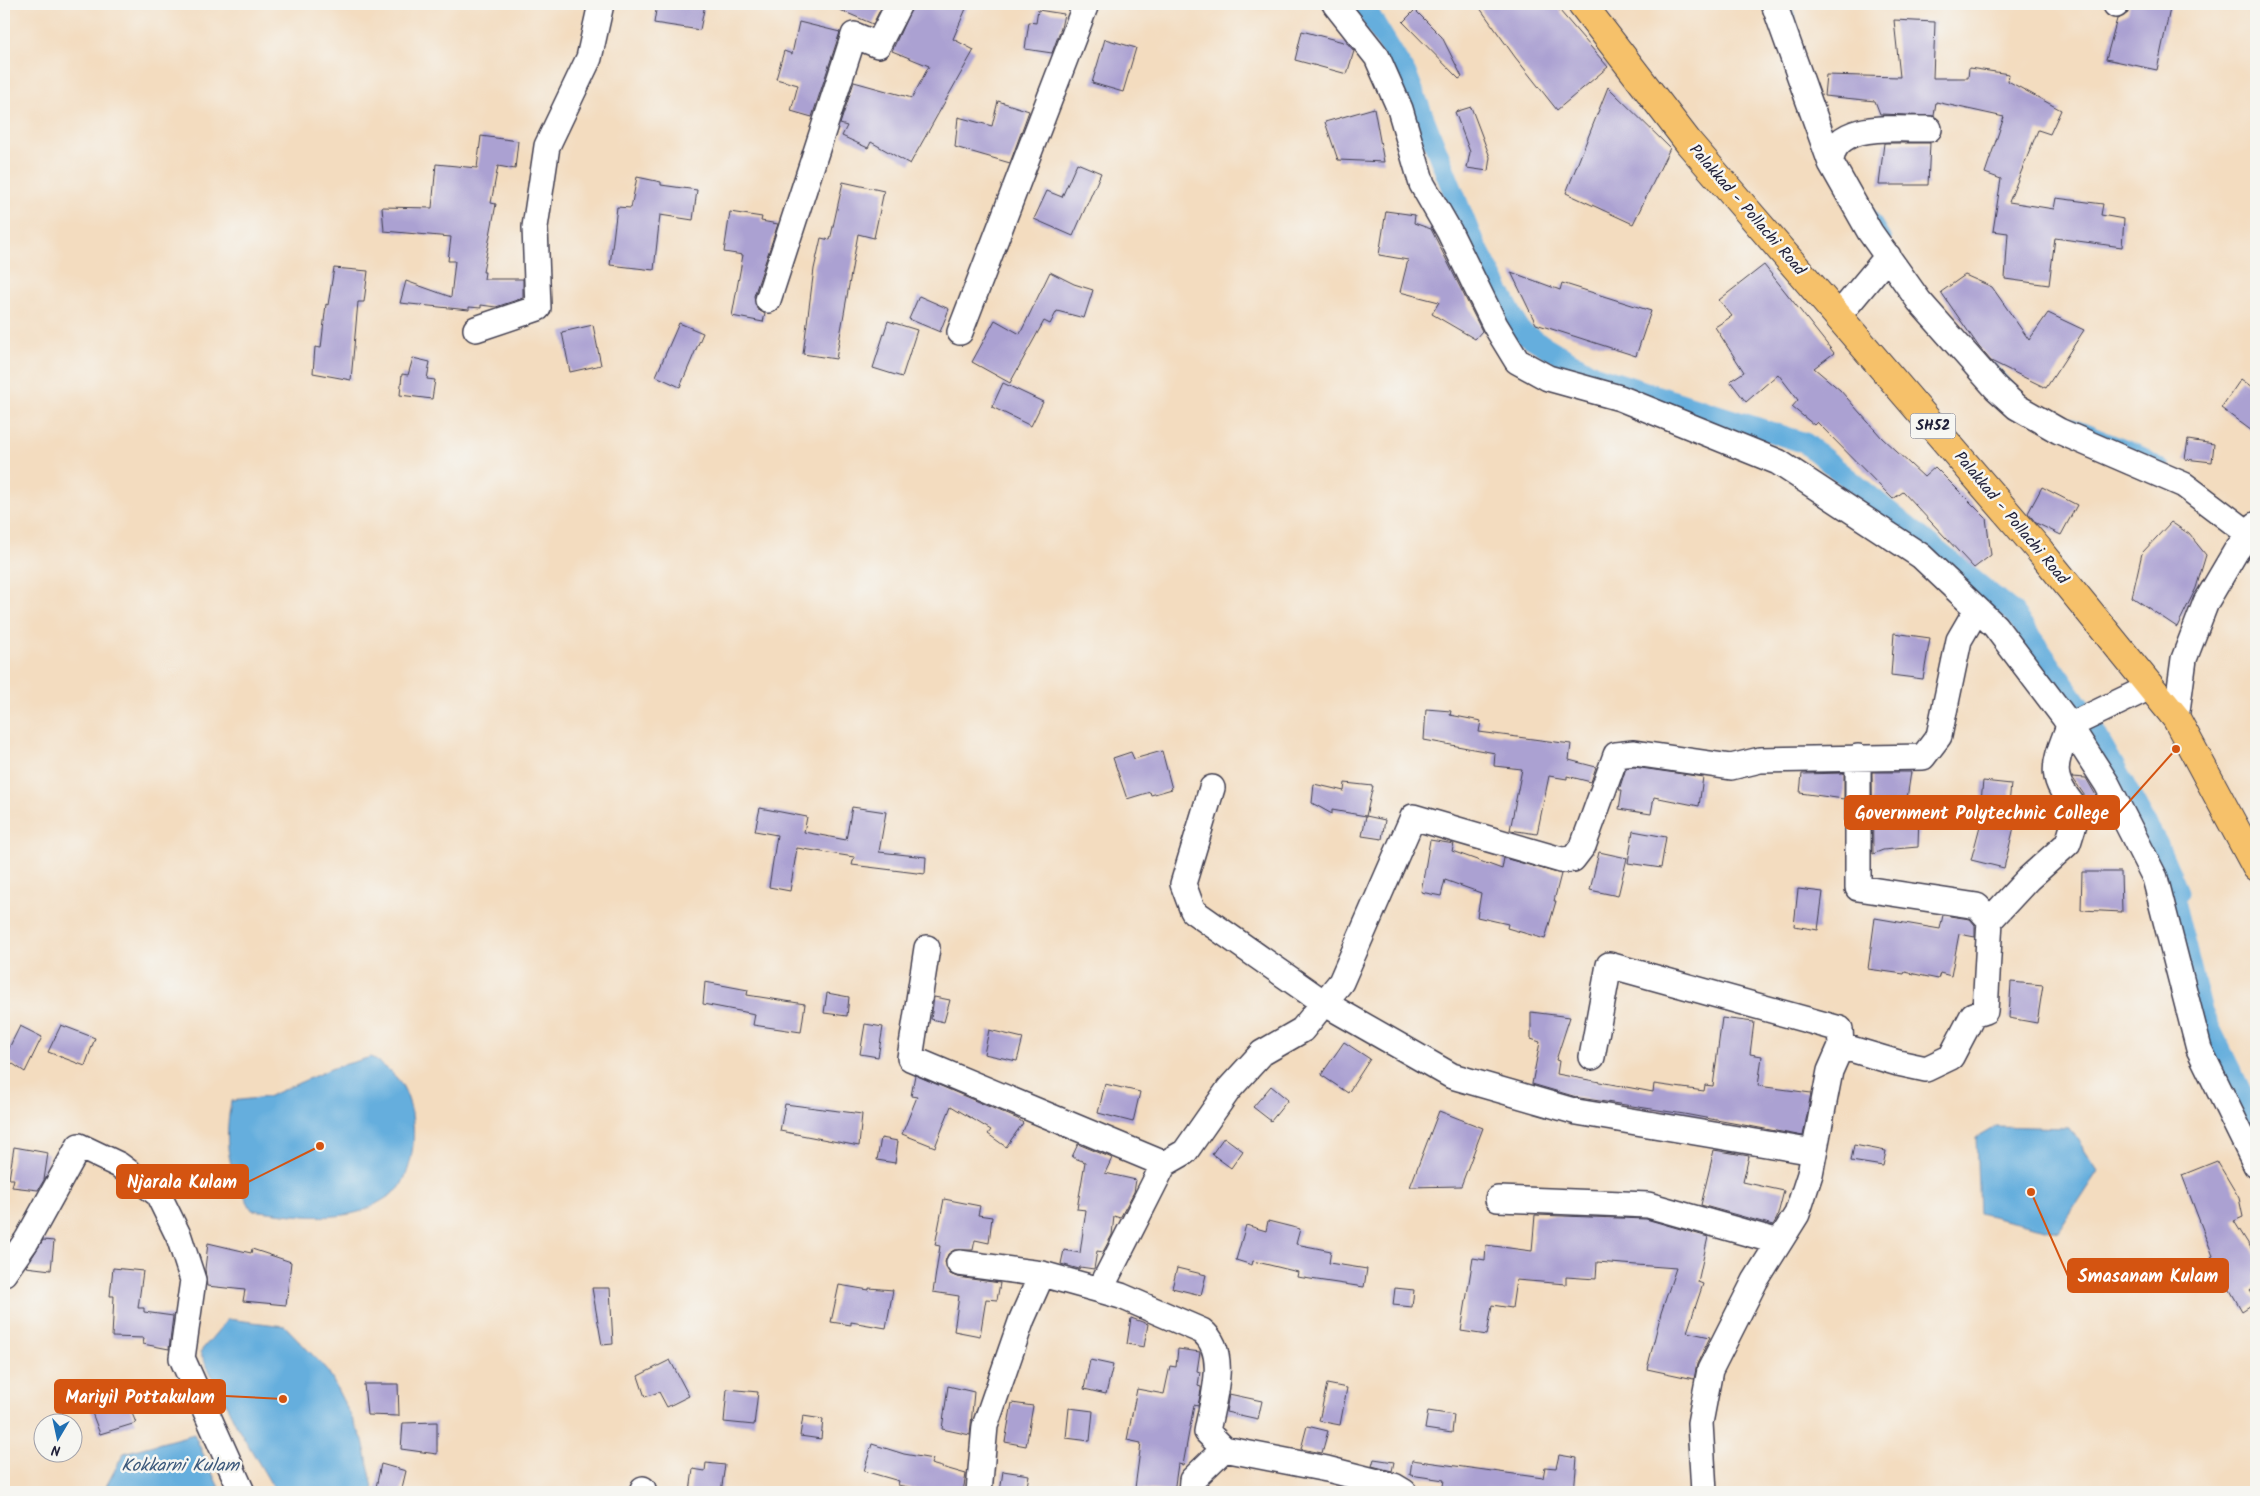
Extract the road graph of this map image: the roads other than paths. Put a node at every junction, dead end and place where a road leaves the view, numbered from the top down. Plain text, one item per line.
1 (601, 4) edge
2 (899, 4) edge
3 (1086, 4) edge
4 (1335, 4) edge
5 (1582, 4) edge
6 (1774, 4) edge
7 (1929, 129) dead end
8 (1831, 163) junction
9 (1888, 256) junction
10 (768, 300) dead end
11 (1838, 316) junction
12 (476, 329) dead end
13 (960, 332) dead end
14 (2253, 529) edge
15 (1977, 609) junction
16 (2150, 687) junction
17 (2176, 718) junction
18 (2069, 726) junction
19 (1858, 757) junction
20 (1212, 788) dead end
21 (2256, 867) edge
22 (1990, 920) junction
23 (927, 948) dead end
24 (1324, 1003) junction
25 (1841, 1046) junction
26 (1592, 1057) dead end
27 (1814, 1152) junction
28 (1164, 1164) junction
29 (2256, 1165) edge
30 (1498, 1199) dead end
31 (1779, 1242) junction
32 (959, 1263) dead end
33 (4, 1273) edge
34 (1042, 1274) junction
35 (1100, 1290) junction
36 (1224, 1449) junction
37 (1397, 1490) edge
38 (242, 1492) edge
39 (979, 1492) edge
40 (1191, 1492) edge
41 (1704, 1492) edge

1 - 12 street
2 - 10 street
3 - 13 street
4 - 15 street
5 - 11 main road, Palakkad - Pollachi Road / SH52
6 - 8 street
7 - 8 street
8 - 9 street
9 - 11 street
9 - 14 street
11 - 16 main road, Palakkad - Pollachi Road / SH52
14 - 17 street
15 - 18 street
15 - 19 street
16 - 17 main road, Palakkad - Pollachi Road / SH52
16 - 18 street
17 - 21 main road, Palakkad - Pollachi Road / SH52
18 - 22 street
18 - 29 street
19 - 22 street
19 - 24 street
20 - 24 street
22 - 25 street
23 - 28 street
24 - 27 street
24 - 28 street
25 - 26 street
25 - 27 street
27 - 31 street
28 - 35 street
30 - 31 street
31 - 41 street
32 - 34 street
33 - 38 street
34 - 35 street
34 - 39 street
35 - 36 street
36 - 37 street
36 - 40 street

